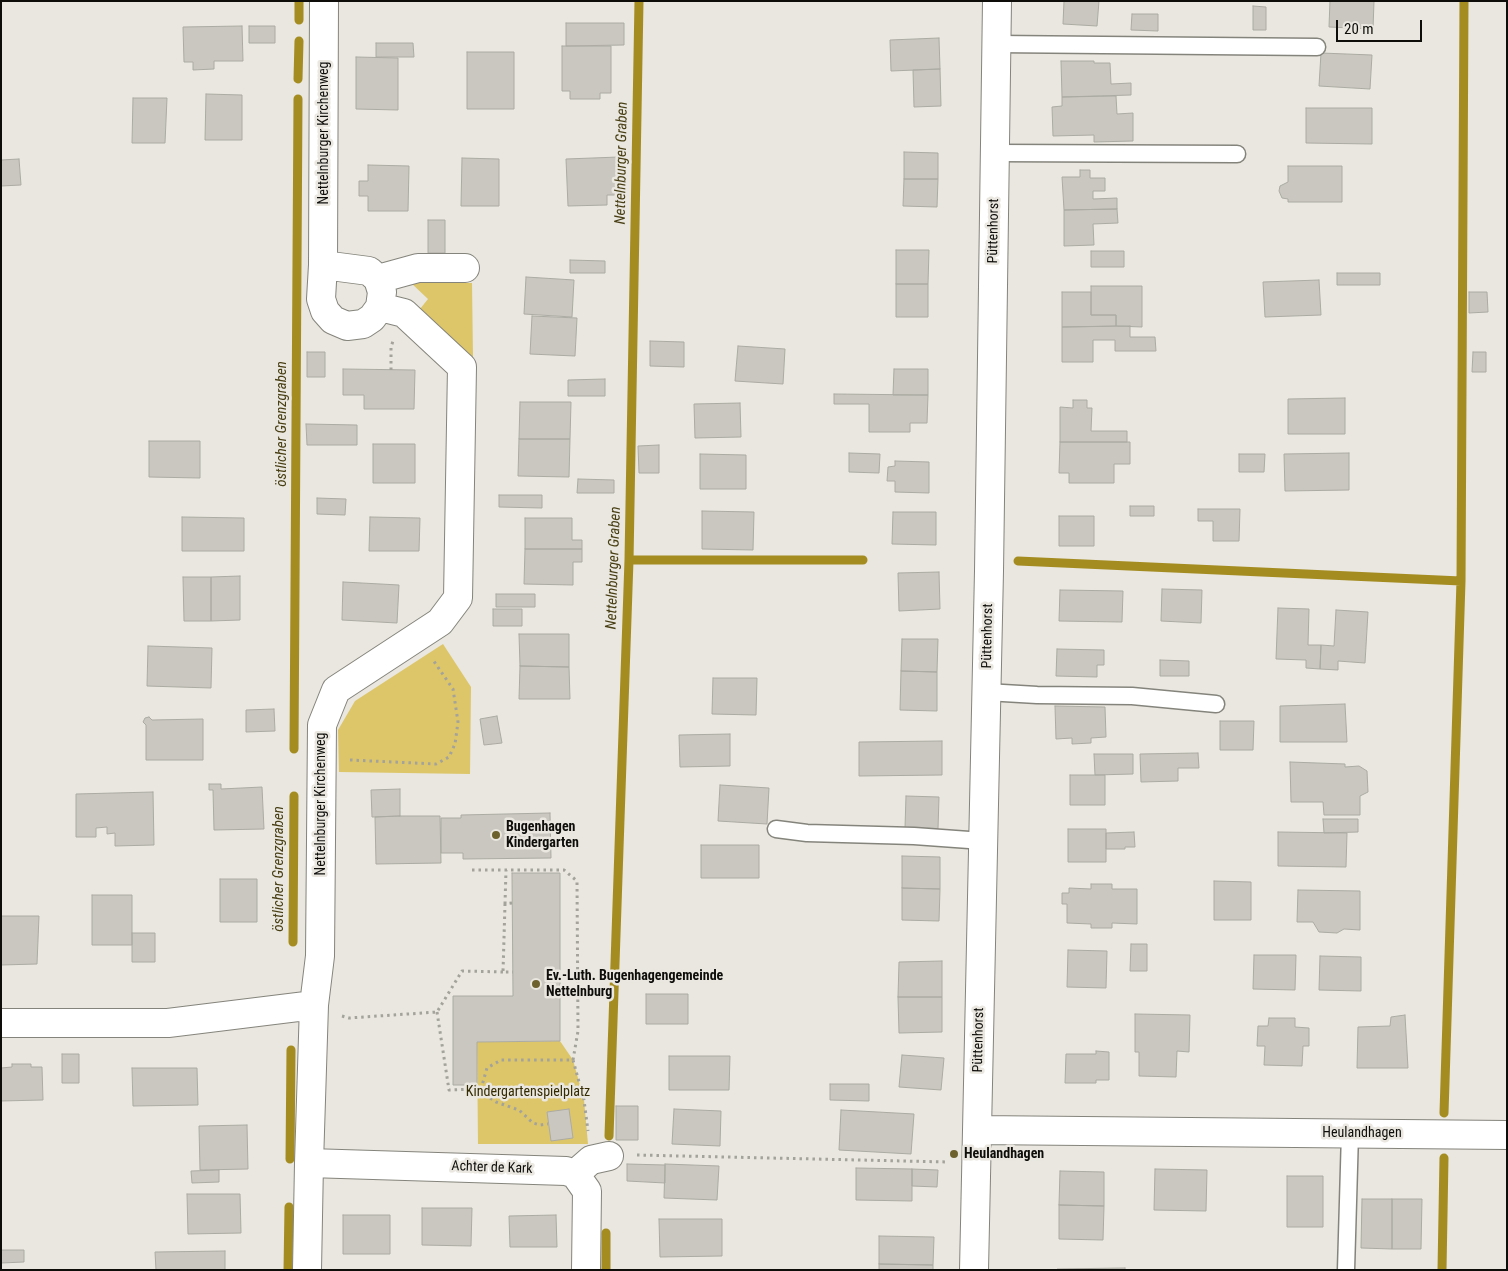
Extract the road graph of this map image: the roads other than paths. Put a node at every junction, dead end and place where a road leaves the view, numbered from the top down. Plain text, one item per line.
1 (324, 1) edge
2 (997, 1) edge
3 (996, 44) junction
4 (1317, 47) dead end
5 (995, 153) junction
6 (1236, 154) dead end
7 (323, 265) junction
8 (465, 268) dead end
9 (378, 279) junction
10 (380, 307) junction
11 (986, 692) junction
12 (1216, 704) dead end
13 (776, 829) dead end
14 (983, 841) junction
15 (314, 1005) junction
16 (1, 1023) edge
17 (977, 1130) junction
18 (1350, 1133) junction
19 (1507, 1135) edge
20 (309, 1163) junction
21 (308, 1270) edge
22 (586, 1270) edge
23 (974, 1270) edge
24 (1346, 1270) edge

1 - 7 street, Nettelnburger Kirchenweg
2 - 3 street, Püttenhorst
3 - 4 lane
3 - 5 street, Püttenhorst
5 - 6 lane
5 - 11 street, Püttenhorst
7 - 9 street
7 - 10 street, Nettelnburger Kirchenweg
8 - 9 street
9 - 10 street
10 - 15 street, Nettelnburger Kirchenweg
11 - 12 lane
11 - 14 street, Püttenhorst
13 - 14 lane
14 - 17 street, Püttenhorst
15 - 16 street
15 - 20 street
17 - 18 street, Heulandhagen
17 - 23 street, Püttenhorst
18 - 19 street, Heulandhagen
18 - 24 lane
20 - 21 street
20 - 22 street, Achter de Kark

